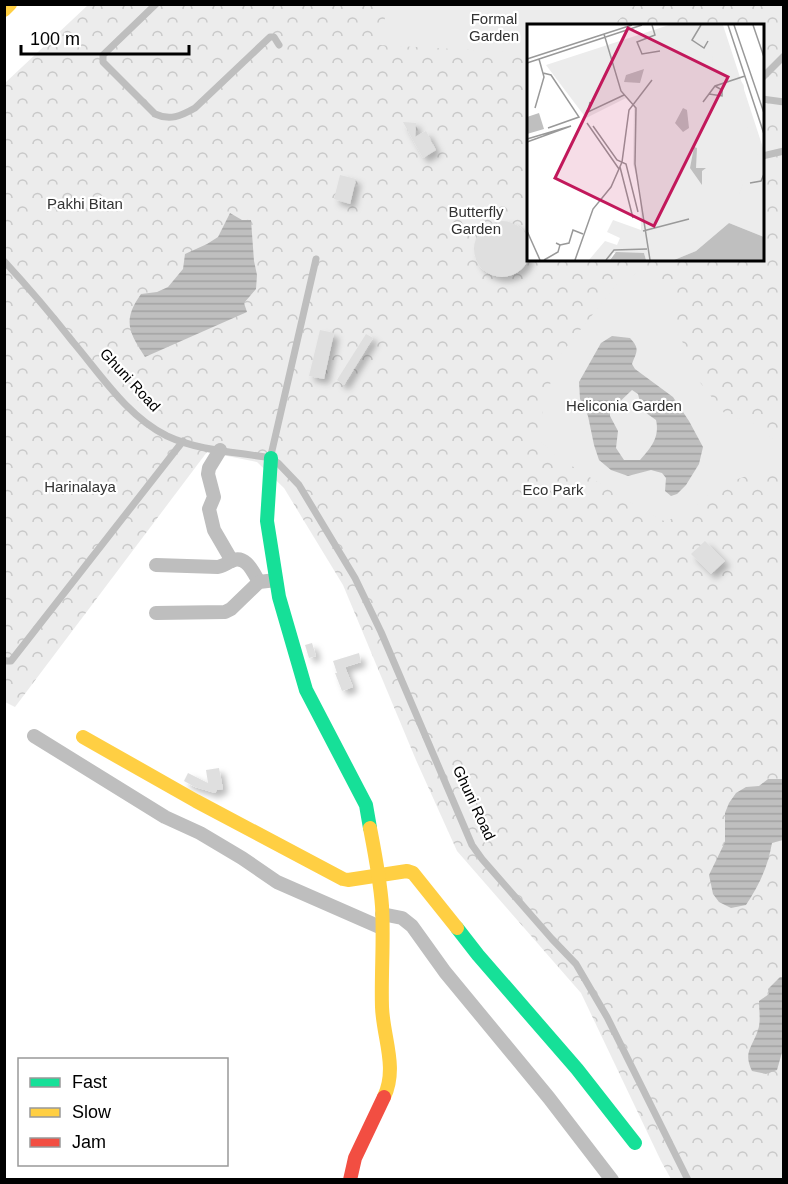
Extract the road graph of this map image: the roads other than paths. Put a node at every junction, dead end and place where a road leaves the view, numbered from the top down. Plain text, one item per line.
1 (10, 4) edge
2 (156, 4) edge
3 (4, 10) edge
4 (279, 45) dead end
5 (783, 56) edge
6 (764, 76) edge
7 (764, 99) edge
8 (783, 102) edge
9 (783, 151) edge
10 (764, 156) edge
11 (316, 259) dead end
12 (4, 261) edge
13 (183, 441) junction
14 (220, 450) junction
15 (271, 458) junction
16 (232, 561) junction
17 (156, 565) dead end
18 (276, 580) junction
19 (259, 582) junction
20 (156, 613) dead end
21 (4, 660) edge
22 (34, 736) dead end
23 (83, 737) dead end
24 (379, 876) junction
25 (382, 911) junction
26 (382, 928) junction
27 (635, 1143) dead end
28 (350, 1179) edge
29 (612, 1179) edge
30 (688, 1179) edge

1 - 3 street
2 - 4 lane
5 - 6 lane
7 - 8 lane
9 - 10 lane
11 - 15 lane
12 - 13 lane, Ghuni Road
13 - 14 lane, Ghuni Road
13 - 21 lane
14 - 15 lane, Ghuni Road
14 - 16 street
15 - 18 street
15 - 30 lane, Ghuni Road
16 - 17 street
16 - 19 street
18 - 19 street
18 - 24 street
19 - 20 street
22 - 26 street
23 - 24 street
24 - 25 street
24 - 27 street
25 - 26 street
25 - 29 street
26 - 28 street

